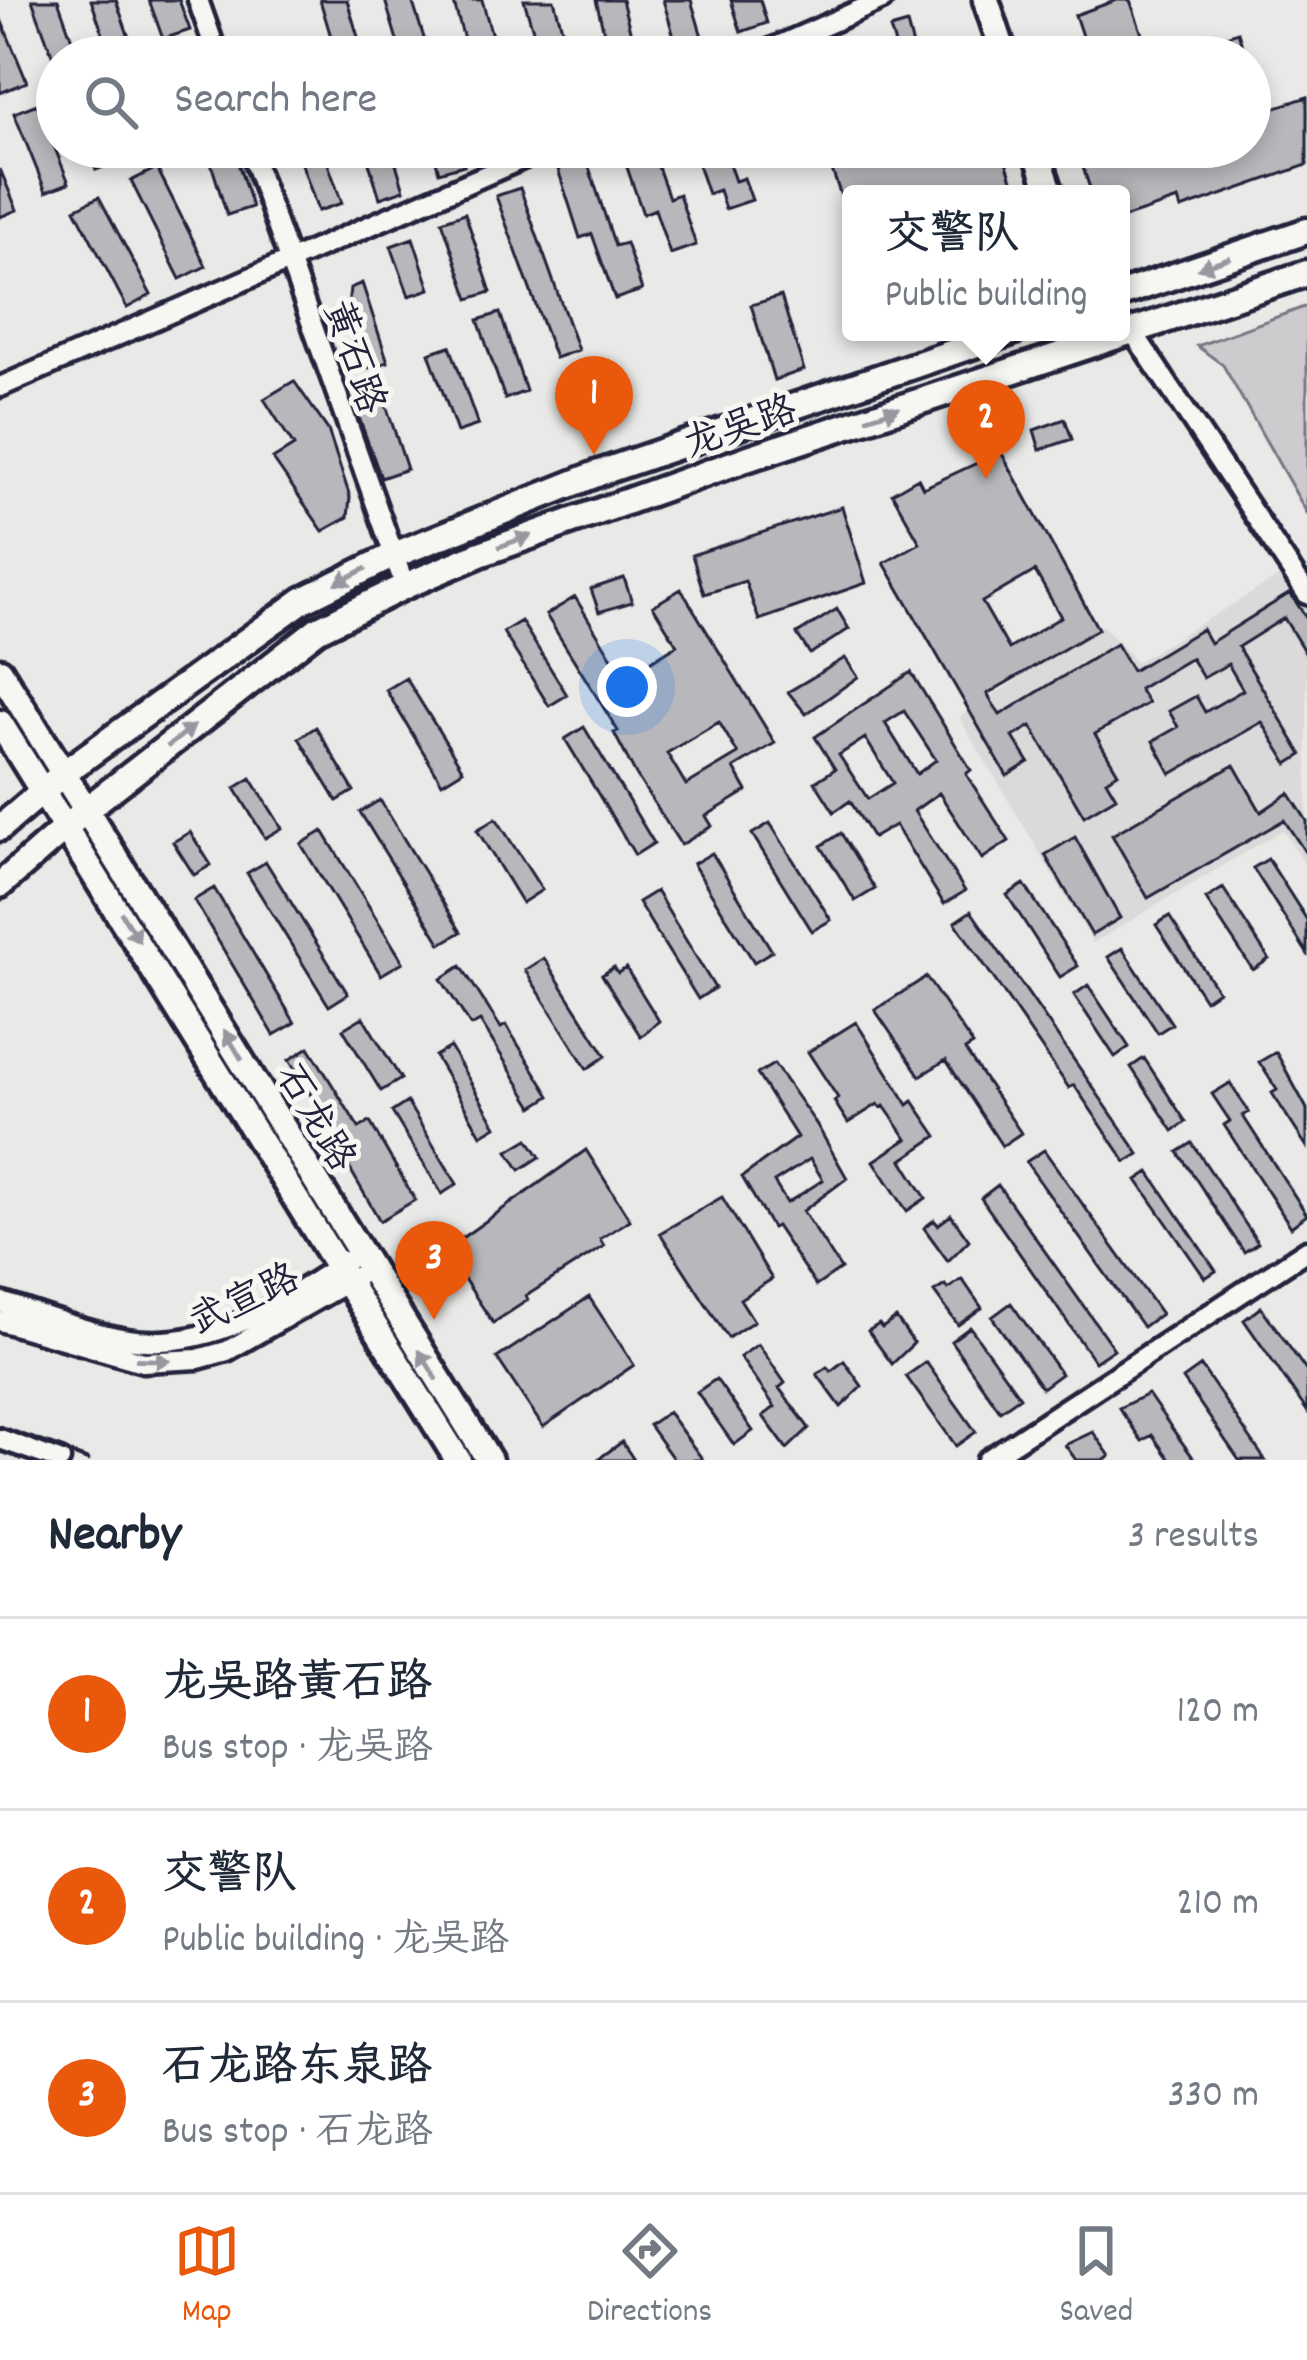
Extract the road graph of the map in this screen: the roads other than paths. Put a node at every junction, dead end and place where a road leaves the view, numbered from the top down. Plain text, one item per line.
1 (198, 0) edge
2 (882, 0) edge
3 (986, 0) edge
4 (211, 36) edge
5 (801, 36) edge
6 (998, 36) edge
7 (256, 168) edge
8 (503, 168) edge
9 (1307, 231) edge
10 (289, 263) junction
11 (1307, 273) edge
12 (1130, 291) edge
13 (1130, 326) edge
14 (1130, 331) edge
15 (986, 341) edge
16 (1087, 341) edge
17 (0, 387) edge
18 (392, 556) junction
19 (405, 586) junction
20 (1307, 594) edge
21 (0, 671) edge
22 (0, 724) edge
23 (65, 772) junction
24 (43, 790) junction
25 (88, 808) junction
26 (0, 828) edge
27 (68, 828) junction
28 (0, 885) edge
29 (1307, 1250) edge
30 (353, 1268) junction
31 (0, 1302) edge
32 (0, 1321) edge
33 (0, 1438) edge
34 (60, 1460) edge
35 (458, 1460) edge
36 (489, 1460) edge
37 (987, 1460) edge

1 - 4 street
2 - 5 street
3 - 6 main road
7 - 10 street, 黄石路
8 - 10 street
9 -> 12 main road
10 - 17 street
10 - 18 street, 黄石路
11 - 13 main road, 龙吴路
14 - 20 street
15 - 18 main road, 龙吴路
19 -> 16 main road, 龙吴路
18 - 19 street, 黄石路
18 -> 23 main road, 龙吴路
25 -> 19 main road, 龙吴路
21 - 23 main road, 石龙路
22 - 24 main road, 石龙路
23 - 24 main road, 龙吴路
23 - 25 main road, 石龙路
24 - 26 main road, 龙吴路
24 - 27 main road, 石龙路
25 - 27 main road, 龙吴路
30 -> 25 main road, 石龙路
27 - 28 main road, 龙吴路
27 -> 30 main road, 石龙路
29 - 37 street
30 - 31 street
32 -> 30 street, 武宣路
30 - 35 main road, 石龙路
36 -> 30 main road, 石龙路
33 - 34 street

